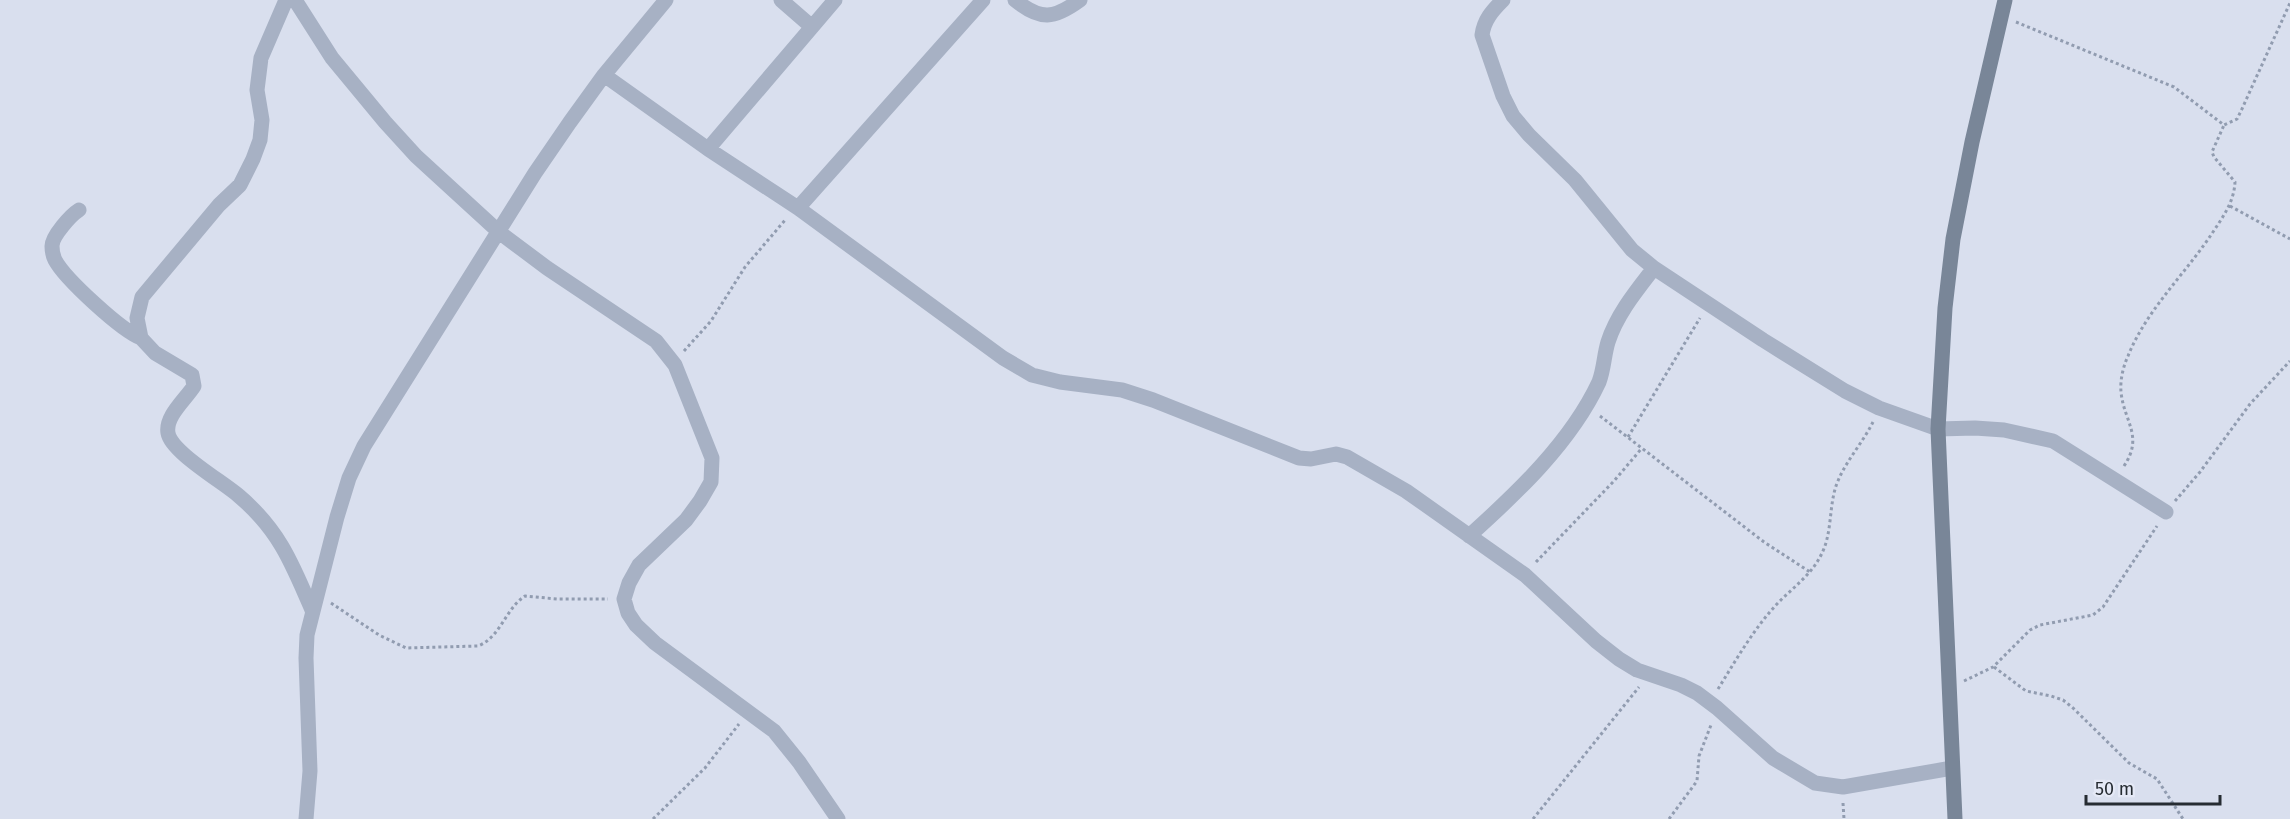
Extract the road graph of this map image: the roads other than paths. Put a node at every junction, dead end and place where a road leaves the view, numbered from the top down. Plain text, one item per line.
1 (286, 0) edge
2 (295, 0) edge
3 (666, 0) edge
4 (781, 0) edge
5 (835, 0) edge
6 (983, 0) edge
7 (1015, 0) edge
8 (1080, 0) edge
9 (1503, 0) edge
10 (2005, 0) edge
11 (812, 27) junction
12 (604, 75) junction
13 (708, 149) junction
14 (798, 208) junction
15 (80, 210) dead end
16 (499, 232) junction
17 (1654, 267) junction
18 (141, 338) junction
19 (1938, 429) junction
20 (2166, 512) road end
21 (1469, 536) junction
22 (312, 610) junction
23 (1952, 768) junction
24 (306, 819) edge
25 (838, 819) edge
26 (1954, 819) edge

1 - 18 street
2 - 16 street
3 - 12 street
4 - 11 street
5 - 11 street
6 - 14 street
7 - 8 street
9 - 17 street
10 - 19 street
11 - 13 street
12 - 13 street
12 - 16 street
13 - 14 street
14 - 21 street
15 - 18 street
16 - 22 street
16 - 25 street
17 - 19 street
17 - 21 street
18 - 22 street
19 - 20 street
19 - 23 street
21 - 23 street
22 - 24 street
23 - 26 street

